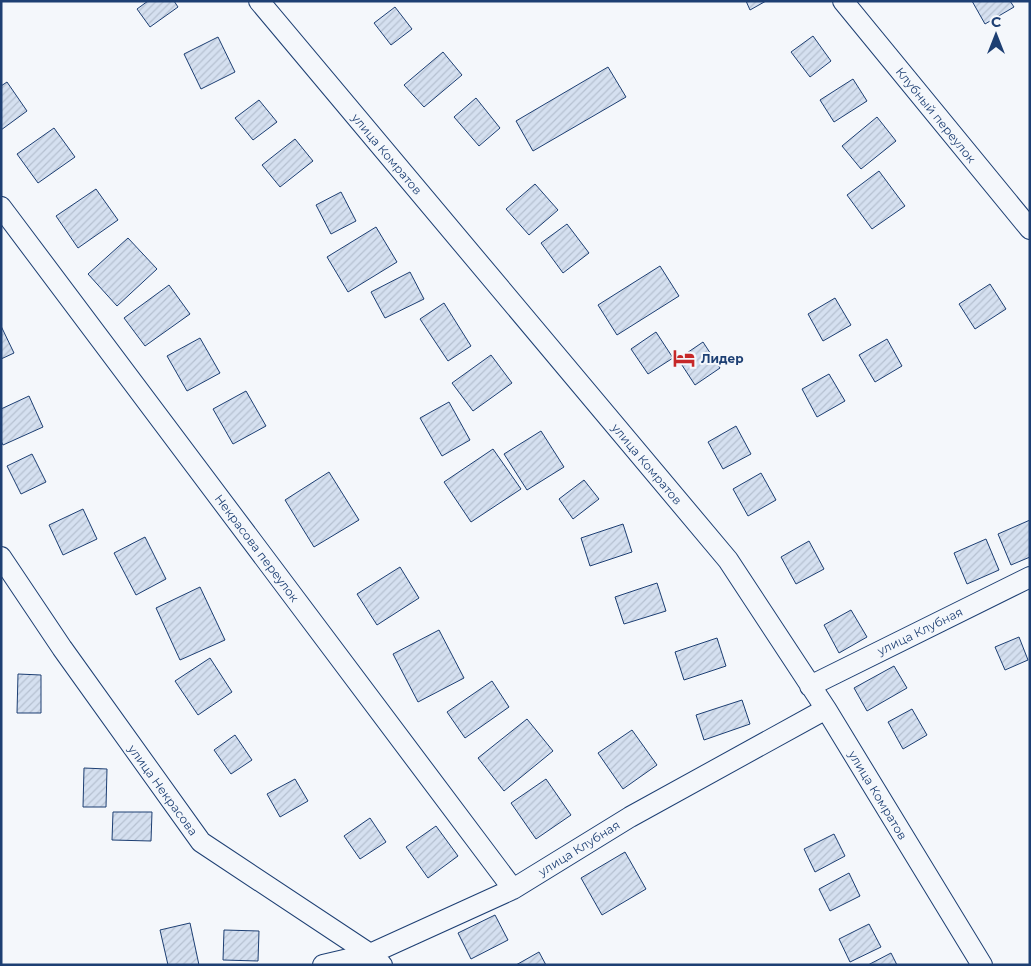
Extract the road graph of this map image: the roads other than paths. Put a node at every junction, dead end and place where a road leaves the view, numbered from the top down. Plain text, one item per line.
1 (259, 1) edge
2 (843, 1) edge
3 (1, 207) edge
4 (1030, 230) edge
5 (1, 557) edge
6 (1030, 577) edge
7 (810, 686) junction
8 (826, 709) junction
9 (513, 889) junction
10 (376, 959) edge
11 (323, 965) edge
12 (982, 965) edge

1 - 7 street, улица Комратов
2 - 4 street, Клубный переулок
3 - 9 street, Некрасова переулок
5 - 10 street, улица Некрасова
6 - 7 street, улица Клубная
7 - 8 street, улица Комратов
8 - 9 street, улица Клубная
8 - 12 street, улица Комратов
9 - 10 street, улица Клубная
10 - 11 street, улица Клубная

